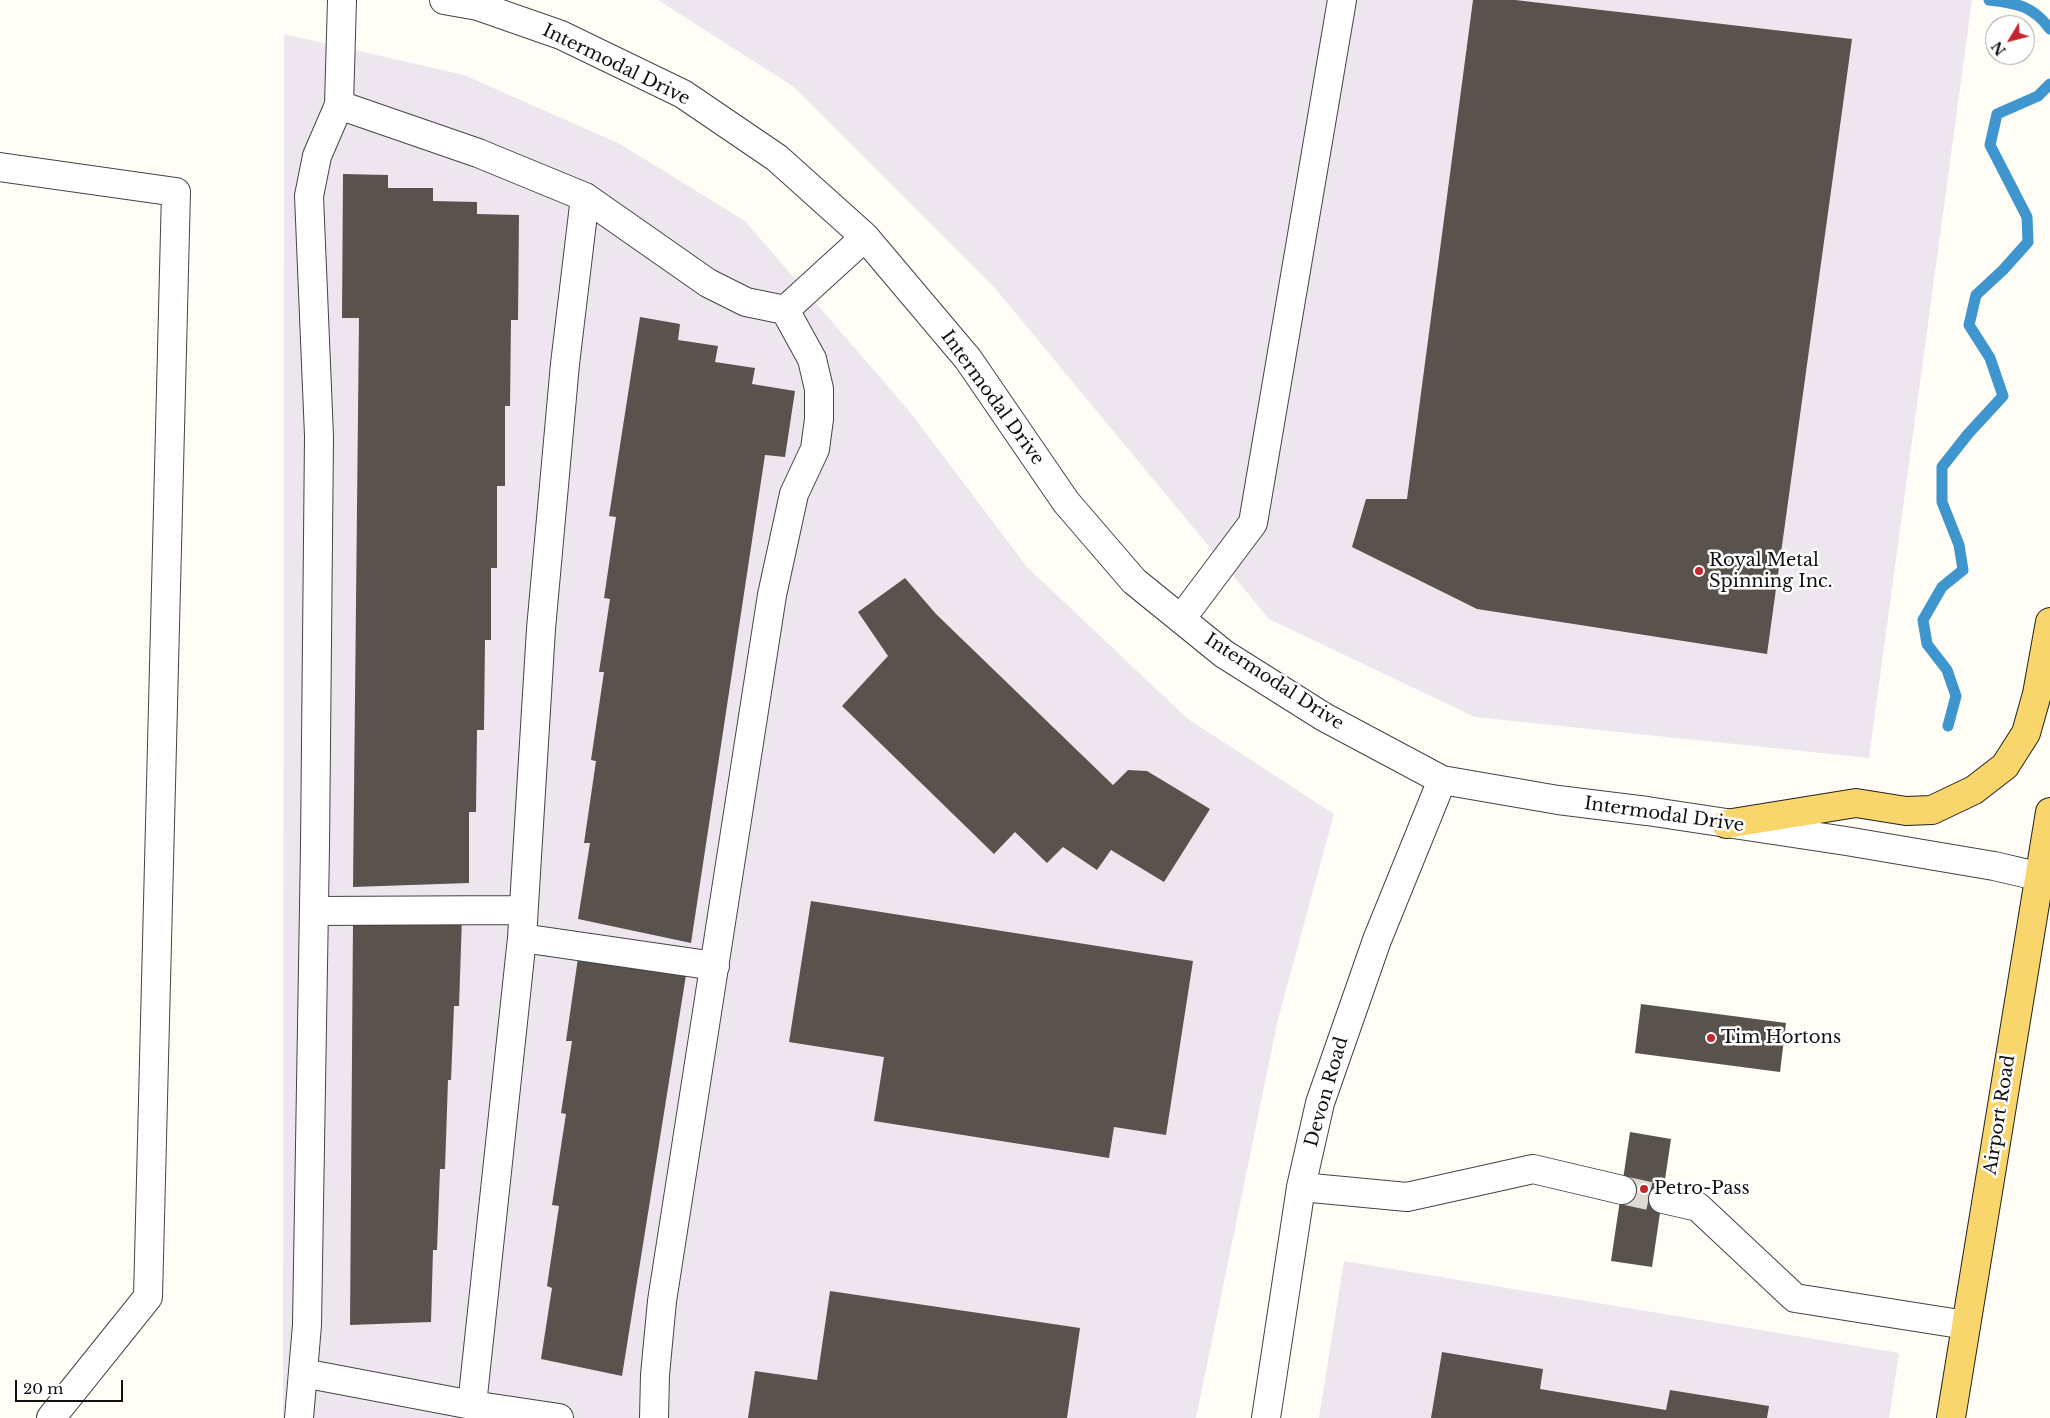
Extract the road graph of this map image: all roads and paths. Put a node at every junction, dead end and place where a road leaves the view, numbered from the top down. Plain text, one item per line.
1 (342, 0) edge
2 (444, 0) edge
3 (1342, 0) edge
4 (339, 105) junction
5 (0, 167) edge
6 (585, 197) junction
7 (866, 237) junction
8 (784, 310) junction
9 (1181, 619) junction
10 (2050, 622) edge
11 (1442, 780) junction
12 (2050, 812) edge
13 (1726, 824) junction
14 (2045, 878) edge
15 (522, 910) junction
16 (314, 911) junction
17 (522, 938) junction
18 (715, 966) junction
19 (1301, 1187) junction
20 (1622, 1190) tunnel mouth
21 (1663, 1198) tunnel mouth
22 (1966, 1325) junction
23 (303, 1373) junction
24 (472, 1405) junction
25 (51, 1418) edge
26 (299, 1418) edge
27 (559, 1418) edge
28 (654, 1418) edge
29 (1266, 1418) edge
30 (1951, 1418) edge

1 - 4 street
2 - 7 street, Intermodal Drive
3 - 9 street
4 - 6 street
4 - 16 street
5 - 25 street
6 - 8 street
6 - 15 street
7 - 8 street
7 - 9 street, Intermodal Drive
8 - 18 street
9 - 11 street, Intermodal Drive
10 - 13 main road
11 - 13 street, Intermodal Drive
11 - 19 street, Devon Road
12 - 14 main road, Airport Road
13 - 14 street, Intermodal Drive
14 - 22 main road, Airport Road
15 - 16 street
15 - 17 street
16 - 23 street
17 - 18 street
17 - 24 street
18 - 28 street
19 - 20 street
19 - 29 street, Devon Road
21 - 22 street
22 - 30 main road, Airport Road
23 - 24 street
23 - 26 street
24 - 27 street

